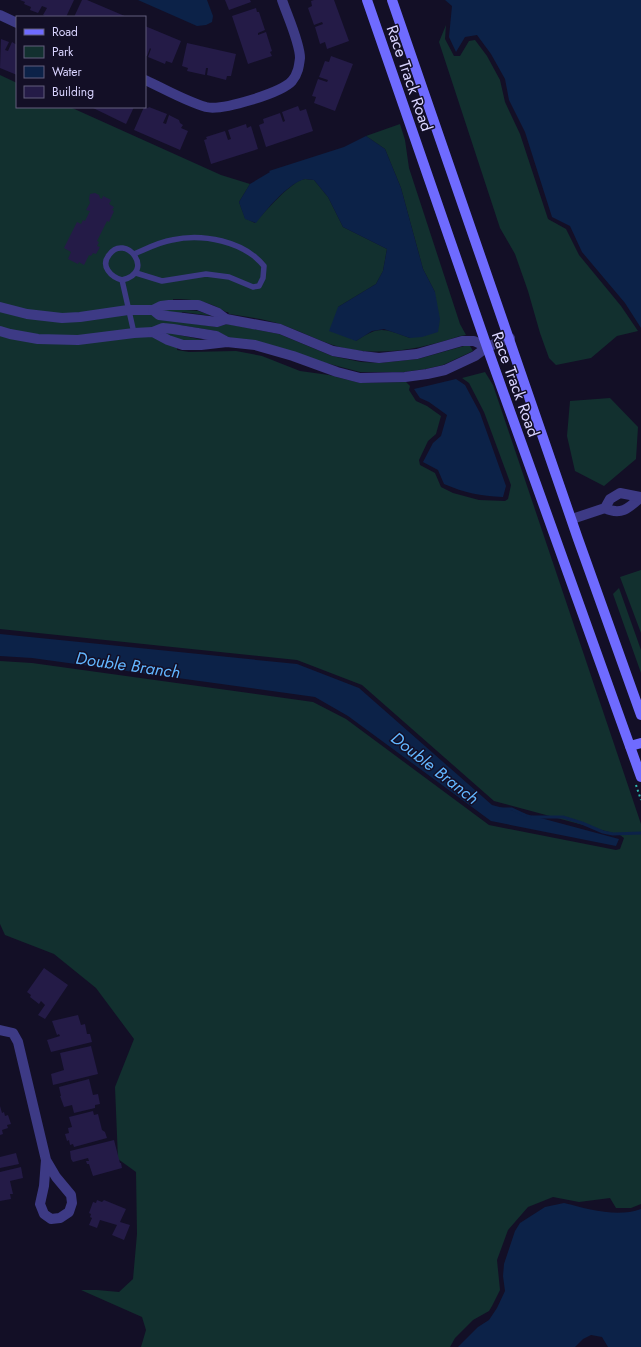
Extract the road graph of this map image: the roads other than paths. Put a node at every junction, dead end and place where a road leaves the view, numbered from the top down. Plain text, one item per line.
1 (282, 0) edge
2 (367, 0) edge
3 (392, 0) edge
4 (0, 15) edge
5 (16, 23) edge
6 (146, 80) edge
7 (134, 254) junction
8 (136, 273) junction
9 (122, 280) junction
10 (0, 307) edge
11 (128, 310) junction
12 (153, 310) junction
13 (226, 319) junction
14 (0, 331) edge
15 (153, 332) junction
16 (134, 333) junction
17 (510, 338) junction
18 (227, 342) junction
19 (487, 348) junction
20 (641, 497) edge
21 (605, 508) junction
22 (572, 519) junction
23 (641, 715) edge
24 (641, 742) edge
25 (630, 746) junction
26 (641, 777) edge
27 (0, 1030) edge
28 (46, 1160) junction

1 - 6 street
2 - 19 main road, Race Track Road
3 - 17 main road, Race Track Road
4 - 5 street
7 - 8 lane
7 - 8 lane
7 - 9 lane
8 - 9 lane
9 - 11 lane
10 - 11 street
11 - 12 street
11 - 16 lane
12 - 13 street
12 - 13 street
13 - 19 street
14 - 16 street
15 - 16 street
15 - 18 street
15 - 18 street
17 - 19 street
17 - 22 main road, Race Track Road
18 - 19 street
19 - 25 main road, Race Track Road
20 - 21 street
20 - 21 street
21 - 22 street
22 - 23 main road, Race Track Road
24 - 25 main road
25 - 26 main road, Race Track Road
27 - 28 street
28 - 28 street

